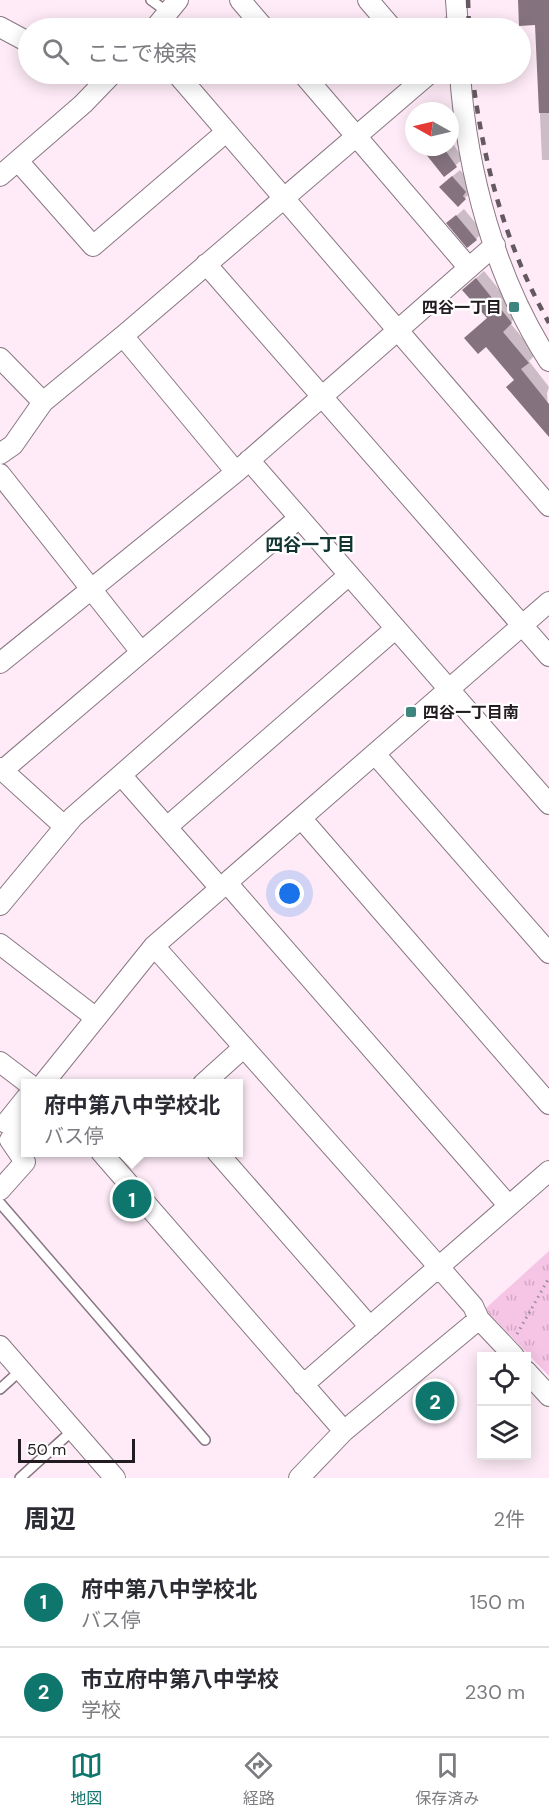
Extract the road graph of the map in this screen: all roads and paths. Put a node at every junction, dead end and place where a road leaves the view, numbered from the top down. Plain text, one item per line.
1 (151, 0) edge
2 (240, 0) edge
3 (368, 0) edge
4 (456, 0) edge
5 (173, 7) edge
6 (255, 18) edge
7 (383, 18) edge
8 (457, 18) edge
9 (0, 27) edge
10 (18, 37) edge
11 (95, 84) edge
12 (185, 84) edge
13 (312, 84) edge
14 (417, 84) edge
15 (461, 84) edge
16 (226, 132) junction
17 (356, 136) junction
18 (18, 161) junction
19 (0, 176) edge
20 (283, 199) junction
21 (495, 245) junction
22 (206, 264) junction
23 (469, 268) junction
24 (397, 332) junction
25 (123, 336) junction
26 (0, 358) edge
27 (549, 361) edge
28 (323, 394) junction
29 (43, 402) junction
30 (0, 454) edge
31 (242, 466) junction
32 (0, 474) edge
33 (549, 506) edge
34 (298, 518) junction
35 (349, 575) junction
36 (90, 590) junction
37 (549, 602) edge
38 (522, 626) junction
39 (395, 629) junction
40 (141, 652) junction
41 (549, 656) edge
42 (0, 663) edge
43 (449, 690) junction
44 (375, 754) junction
45 (1, 769) edge
46 (121, 774) junction
47 (549, 804) edge
48 (301, 818) junction
49 (64, 826) junction
50 (167, 827) junction
51 (223, 885) junction
52 (0, 905) edge
53 (0, 944) edge
54 (154, 946) junction
55 (549, 953) edge
56 (96, 1018) junction
57 (244, 1047) junction
58 (0, 1062) edge
59 (23, 1079) edge
60 (46, 1079) edge
61 (208, 1079) edge
62 (21, 1104) edge
63 (549, 1104) edge
64 (21, 1124) edge
65 (0, 1130) edge
66 (21, 1156) edge
67 (22, 1157) edge
68 (112, 1157) edge
69 (221, 1157) edge
70 (549, 1171) edge
71 (0, 1190) edge
72 (0, 1203) edge
73 (509, 1206) junction
74 (438, 1266) junction
75 (549, 1278) edge
76 (479, 1318) junction
77 (370, 1327) junction
78 (0, 1346) edge
79 (510, 1352) edge
80 (512, 1352) edge
81 (21, 1370) junction
82 (531, 1376) edge
83 (303, 1384) junction
84 (0, 1389) edge
85 (549, 1396) edge
86 (73, 1430) junction
87 (344, 1431) junction
88 (206, 1440) dead end
89 (20, 1478) edge
90 (116, 1478) edge
91 (299, 1478) edge

1 - 5 lane
2 - 6 street
3 - 7 street
4 - 8 street
9 - 10 street
11 - 18 street
12 - 16 street
13 - 17 street
14 - 17 street
15 - 21 street
16 - 18 street
16 - 20 street
17 - 20 street
17 - 23 street
18 - 19 street
20 - 22 street
20 - 24 street
21 - 23 street
21 - 27 street
22 - 25 street
22 - 28 street
23 - 24 street
24 - 28 street
24 - 33 street
25 - 29 street
25 - 31 street
26 - 29 street
28 - 31 street
28 - 38 street
29 - 30 street
31 - 34 street
31 - 36 street
32 - 36 street
34 - 35 street
34 - 40 street
35 - 39 street
35 - 46 street
36 - 40 street
36 - 42 street
37 - 38 street
38 - 41 street
38 - 43 street
39 - 43 street
39 - 50 street
40 - 45 street
43 - 44 street
43 - 47 street
44 - 48 street
44 - 55 street
45 - 49 street
46 - 49 street
46 - 50 street
48 - 51 street
48 - 63 street
49 - 52 street
50 - 51 street
51 - 54 street
51 - 73 street
53 - 56 street
54 - 56 street
54 - 57 street
56 - 60 street
57 - 61 street
57 - 74 street
58 - 59 street
62 - 65 street
64 - 66 street
67 - 71 street
68 - 83 street
69 - 77 street
70 - 73 street
72 - 88 lane
73 - 74 street
74 - 76 street
74 - 77 street
75 - 80 path
76 - 79 street
76 - 87 street
77 - 83 street
78 - 81 street
81 - 84 lane
81 - 86 street
82 - 85 street
83 - 87 street
86 - 89 lane
86 - 90 street
87 - 91 street

